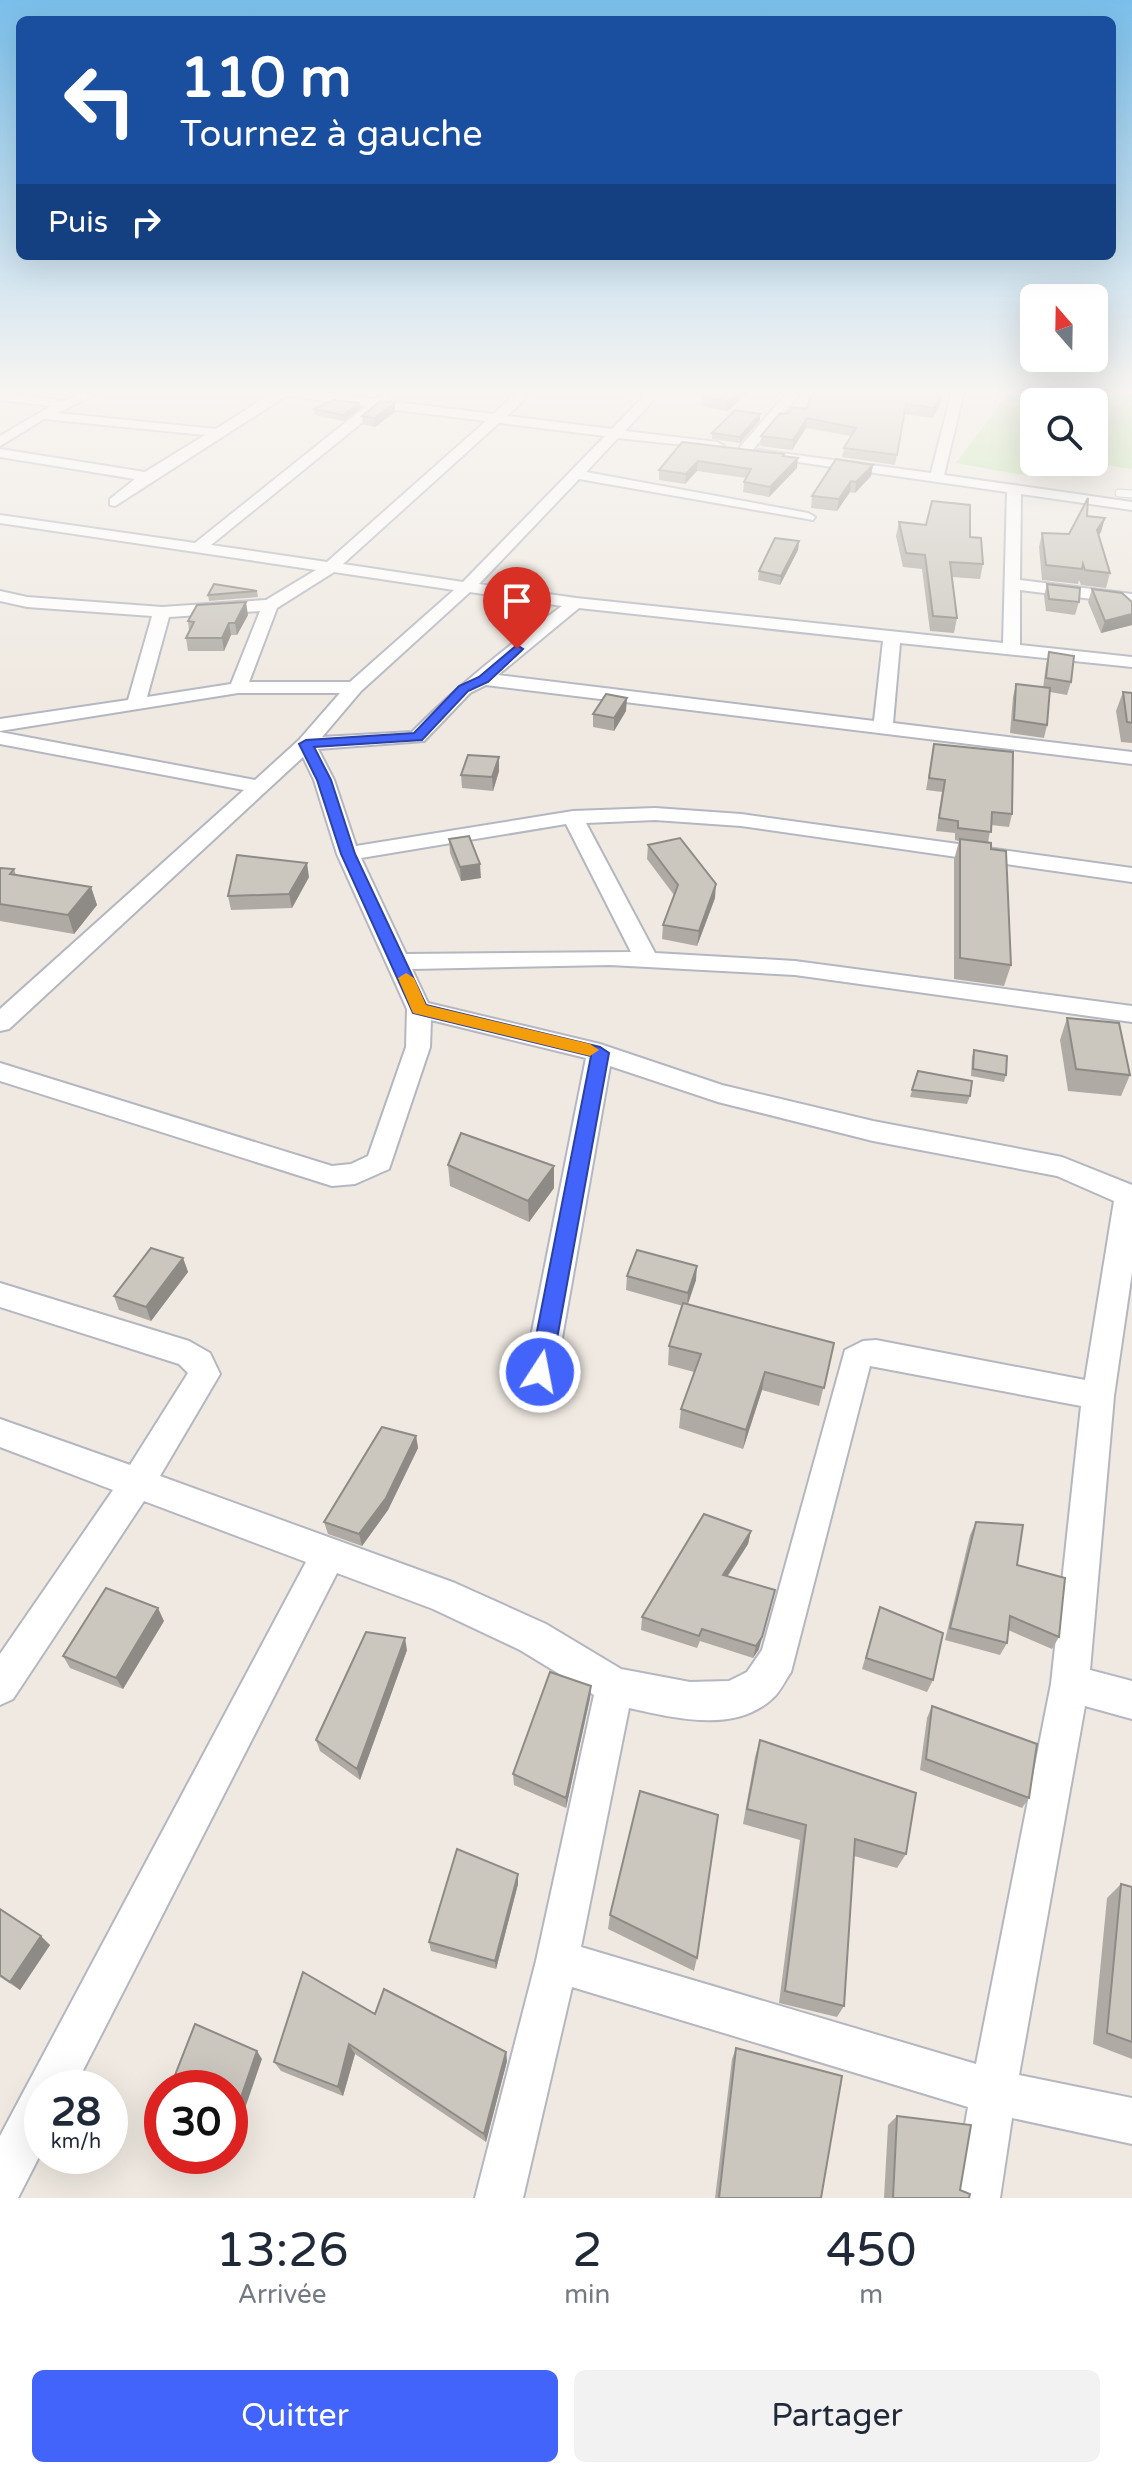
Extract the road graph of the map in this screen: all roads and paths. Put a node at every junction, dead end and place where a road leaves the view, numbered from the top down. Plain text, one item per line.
1 (126, 494) edge
2 (265, 494) edge
3 (411, 494) edge
4 (555, 494) edge
5 (680, 494) edge
6 (1014, 494) edge
7 (1040, 494) edge
8 (115, 502) dead end
9 (1132, 506) edge
10 (808, 517) dead end
11 (0, 519) edge
12 (198, 548) junction
13 (328, 569) junction
14 (1012, 584) junction
15 (467, 587) junction
16 (0, 596) edge
17 (1132, 599) edge
18 (576, 603) junction
19 (270, 605) junction
20 (162, 612) junction
21 (892, 637) junction
22 (1011, 650) junction
23 (1132, 662) edge
24 (483, 679) junction
25 (355, 687) junction
26 (238, 688) junction
27 (136, 702) junction
28 (0, 725) edge
29 (883, 726) junction
30 (0, 738) edge
31 (306, 744) junction
32 (1132, 758) edge
33 (259, 787) junction
34 (573, 817) junction
35 (348, 854) junction
36 (1132, 875) edge
37 (646, 959) junction
38 (399, 962) junction
39 (419, 1009) junction
40 (1132, 1014) edge
41 (0, 1023) edge
42 (600, 1053) junction
43 (0, 1072) edge
44 (1131, 1197) edge
45 (0, 1295) edge
46 (540, 1372) dead end
47 (1098, 1396) junction
48 (0, 1433) edge
49 (136, 1485) junction
50 (328, 1556) junction
51 (1070, 1684) junction
52 (0, 1686) edge
53 (615, 1686) junction
54 (1132, 1700) edge
55 (557, 1961) junction
56 (59, 2070) edge
57 (993, 2092) junction
58 (1132, 2121) edge
59 (24, 2138) edge
60 (0, 2184) edge
61 (499, 2198) edge
62 (976, 2198) edge

1 - 8 street
2 - 12 street
3 - 13 street
4 - 15 street
5 - 10 street
6 - 14 street
7 - 9 street
11 - 12 street
12 - 13 street
13 - 15 street
13 - 19 street
14 - 17 street
14 - 22 street
15 - 18 street
15 - 25 street
16 - 20 street
18 - 21 street
18 - 24 street
19 - 20 street
19 - 26 street
20 - 27 street
21 - 22 street
21 - 29 street
22 - 23 street
24 - 29 street
24 - 31 street
25 - 26 street
25 - 31 street
26 - 27 street
27 - 28 street
29 - 32 street
30 - 33 street
31 - 33 street
31 - 35 street
33 - 41 street
34 - 35 street
34 - 36 street
34 - 37 street
35 - 38 street
37 - 38 street
37 - 40 street
38 - 39 street
39 - 42 street
39 - 43 street
42 - 44 street
42 - 46 street
44 - 47 street
45 - 49 street
47 - 51 street
47 - 53 street
48 - 49 street
49 - 50 street
49 - 52 street
50 - 53 street
50 - 56 street
51 - 54 street
51 - 57 street
53 - 55 street
55 - 57 street
55 - 61 street
57 - 58 street
57 - 62 street
59 - 60 street

